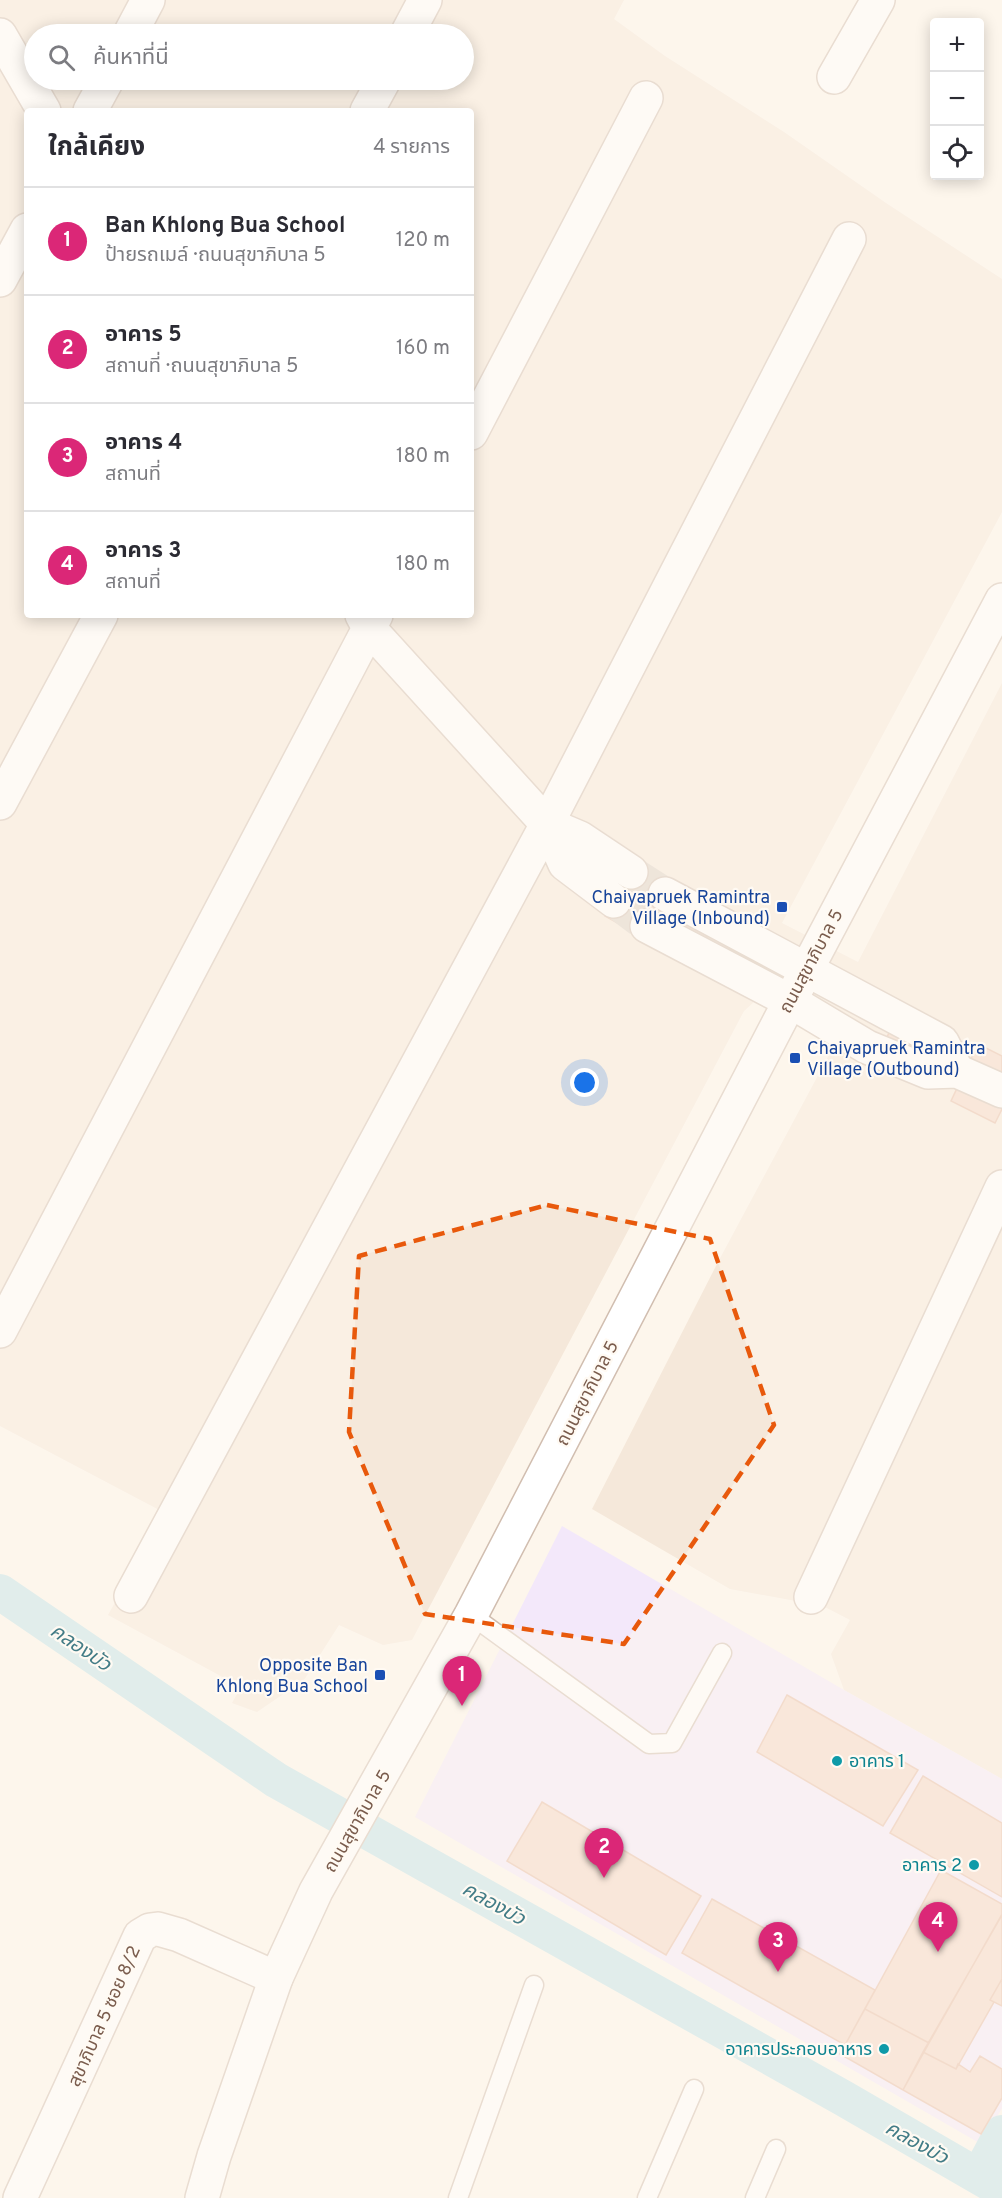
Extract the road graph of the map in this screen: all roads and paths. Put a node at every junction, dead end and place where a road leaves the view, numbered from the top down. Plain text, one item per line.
1 (148, 0) edge
2 (425, 0) edge
3 (878, 0) edge
4 (135, 24) edge
5 (412, 24) edge
6 (0, 35) edge
7 (24, 76) edge
8 (834, 77) dead end
9 (32, 90) edge
10 (102, 90) edge
11 (379, 90) edge
12 (646, 98) dead end
13 (42, 108) edge
14 (92, 108) edge
15 (369, 108) edge
16 (24, 236) edge
17 (849, 238) dead end
18 (0, 280) edge
19 (474, 427) edge
20 (1002, 600) edge
21 (99, 618) edge
22 (369, 619) edge
23 (0, 803) edge
24 (547, 824) junction
25 (631, 872) tunnel mouth
26 (665, 894) tunnel mouth
27 (614, 901) tunnel mouth
28 (647, 926) tunnel mouth
29 (806, 969) junction
30 (790, 1001) junction
31 (957, 1071) junction
32 (1002, 1091) edge
33 (1002, 1187) edge
34 (0, 1331) edge
35 (131, 1596) dead end
36 (811, 1597) dead end
37 (471, 1615) junction
38 (722, 1653) dead end
39 (276, 1978) junction
40 (534, 1985) dead end
41 (694, 2089) dead end
42 (776, 2149) dead end
43 (21, 2198) edge
44 (202, 2198) edge
45 (458, 2198) edge
46 (647, 2198) edge
47 (755, 2198) edge

1 - 4 street
2 - 5 street
3 - 8 street
6 - 7 street
9 - 13 street
10 - 14 street
11 - 15 street
12 - 19 street
16 - 18 street
17 - 24 street
20 - 29 street, ถนนสุขาภิบาล 5
21 - 23 street
22 - 24 street
22 - 34 street
24 - 25 street
24 - 27 street
24 - 35 street
26 - 29 street
28 - 30 street
29 - 30 street, ถนนสุขาภิบาล 5
29 - 31 street
30 - 31 street
30 - 37 street, ถนนสุขาภิบาล 5
31 - 32 street
33 - 36 street
37 - 38 lane
37 - 39 street, ถนนสุขาภิบาล 5
39 - 43 street, สุขาภิบาล 5 ซอย 8/2
39 - 44 street, ถนนสุขาภิบาล 5
40 - 45 lane
41 - 46 lane
42 - 47 lane

